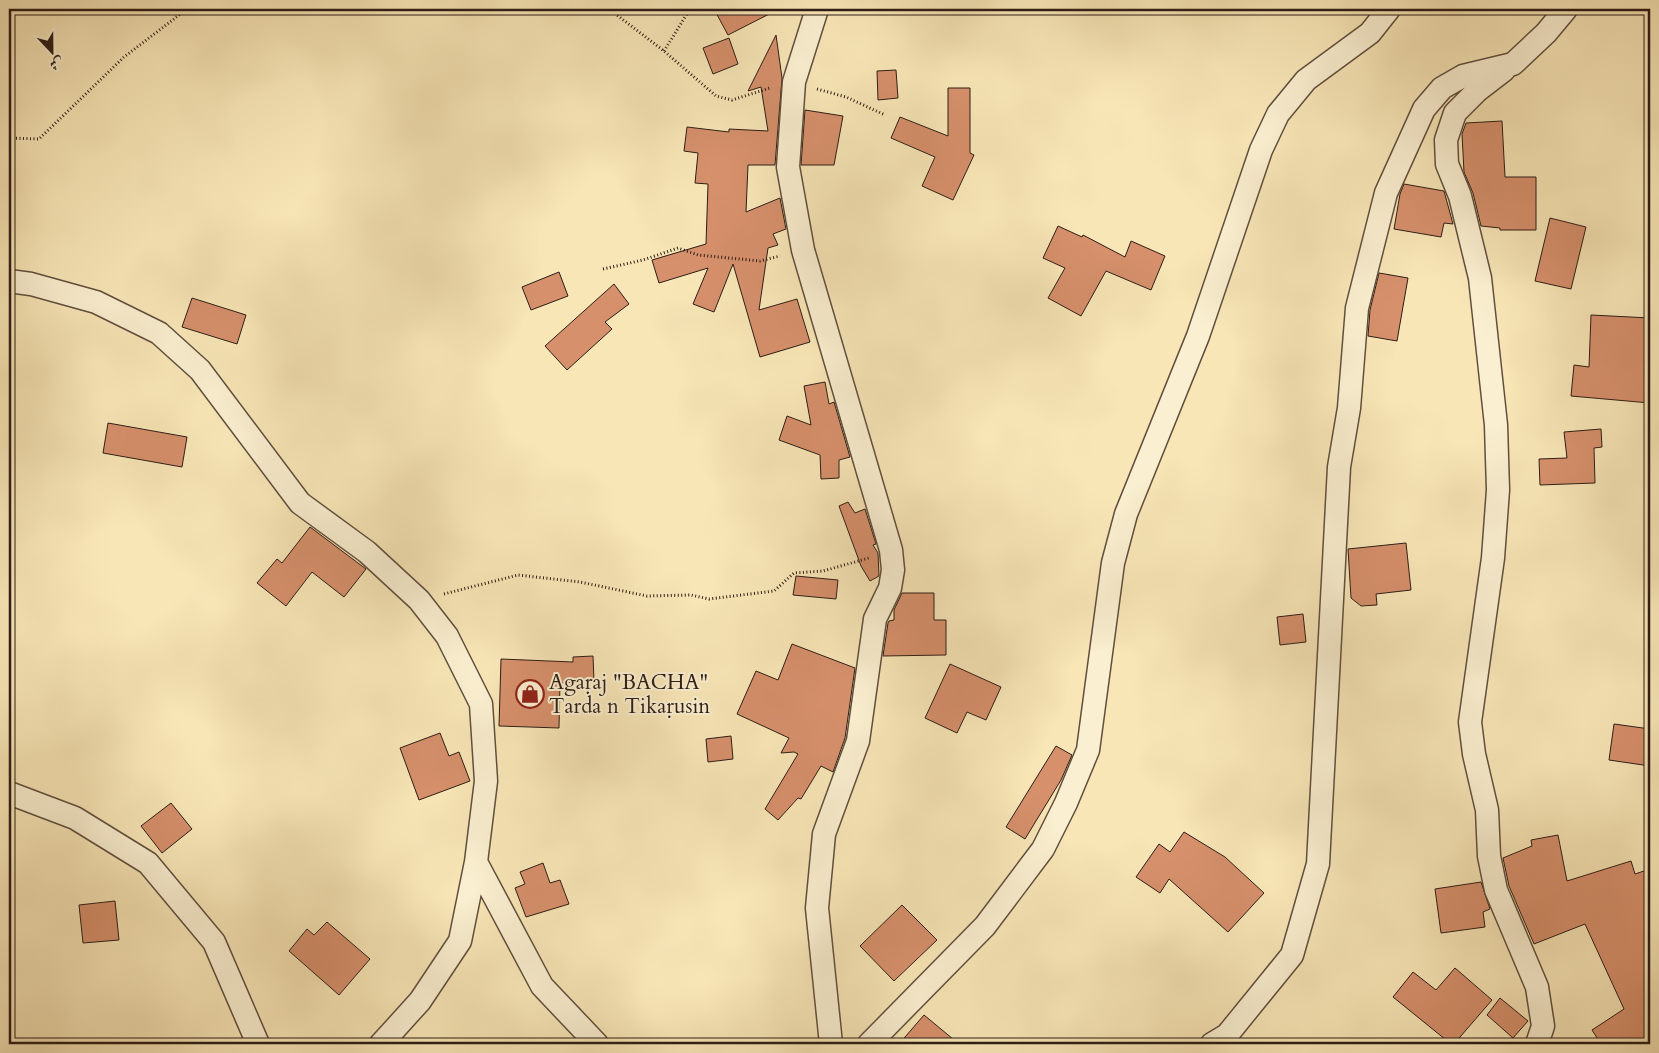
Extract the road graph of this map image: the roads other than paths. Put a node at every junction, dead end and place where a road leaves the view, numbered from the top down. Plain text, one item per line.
1 (817, 9) edge
2 (1389, 9) edge
3 (1566, 9) edge
4 (1513, 64) junction
5 (9, 281) edge
6 (9, 793) edge
7 (476, 862) junction
8 (258, 1044) edge
9 (381, 1044) edge
10 (597, 1044) edge
11 (831, 1044) edge
12 (869, 1044) edge
13 (1212, 1044) edge
14 (1537, 1044) edge

1 - 11 street
2 - 12 street
3 - 4 street
4 - 13 street
4 - 14 street
5 - 7 street
6 - 8 street
7 - 9 street
7 - 10 street

